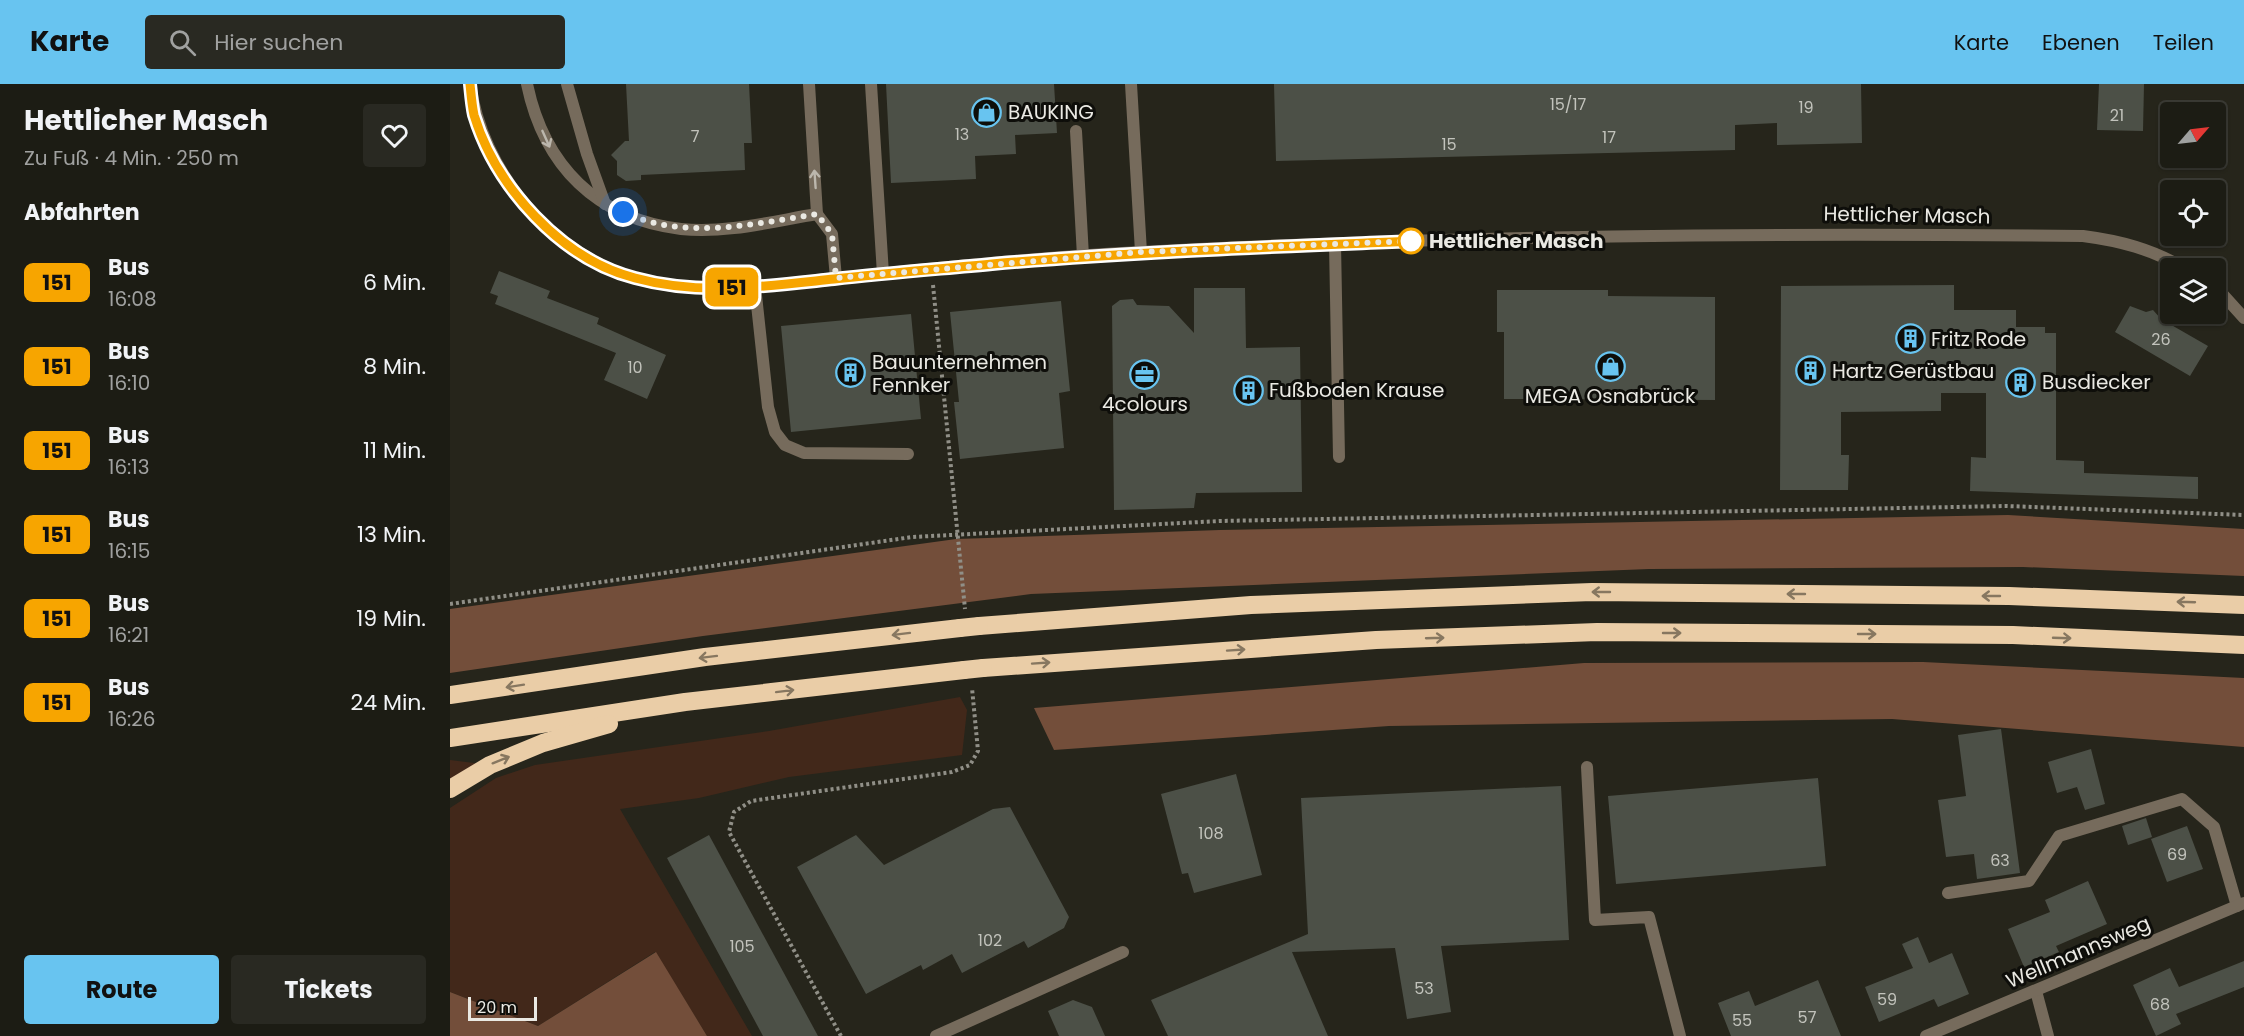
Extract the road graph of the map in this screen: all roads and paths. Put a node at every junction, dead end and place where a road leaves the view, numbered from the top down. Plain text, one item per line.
1 (470, 84) edge
2 (527, 84) edge
3 (567, 84) edge
4 (809, 84) edge
5 (871, 84) edge
6 (1131, 84) edge
7 (1076, 131) dead end
8 (605, 204) junction
9 (817, 214) junction
10 (1335, 244) junction
11 (1141, 252) junction
12 (1083, 256) junction
13 (2166, 258) edge
14 (883, 274) junction
15 (836, 278) junction
16 (755, 286) junction
17 (2226, 298) edge
18 (2244, 318) edge
19 (908, 454) dead end
20 (1339, 457) dead end
21 (2244, 515) edge
22 (450, 604) edge
23 (2244, 605) edge
24 (2244, 645) edge
25 (450, 695) edge
26 (685, 702) junction
27 (450, 738) edge
28 (1587, 767) dead end
29 (450, 789) edge
30 (1948, 893) dead end
31 (2241, 905) edge
32 (1123, 952) dead end
33 (2036, 991) junction
34 (936, 1036) edge
35 (1680, 1036) edge
36 (1926, 1036) edge
37 (2048, 1036) edge

1 - 16 street, Hettlicher Masch
2 -> 8 street
3 - 8 street
9 -> 4 street
5 - 14 street
6 - 11 street
7 - 12 street
8 - 9 street
9 - 15 street
10 - 11 street, Hettlicher Masch
10 - 13 street, Hettlicher Masch
10 - 20 street
11 - 12 street, Hettlicher Masch
12 - 14 street, Hettlicher Masch
14 - 15 street, Hettlicher Masch
15 - 16 street, Hettlicher Masch
16 - 19 street
17 - 18 street
21 - 22 path
23 -> 25 highway, bridge
26 -> 24 highway, bridge
26 - 27 highway
29 -> 26 highway
28 - 35 street
30 - 31 street
31 - 33 street, Wellmannsweg
32 - 34 street
33 - 36 street, Wellmannsweg
33 - 37 street

